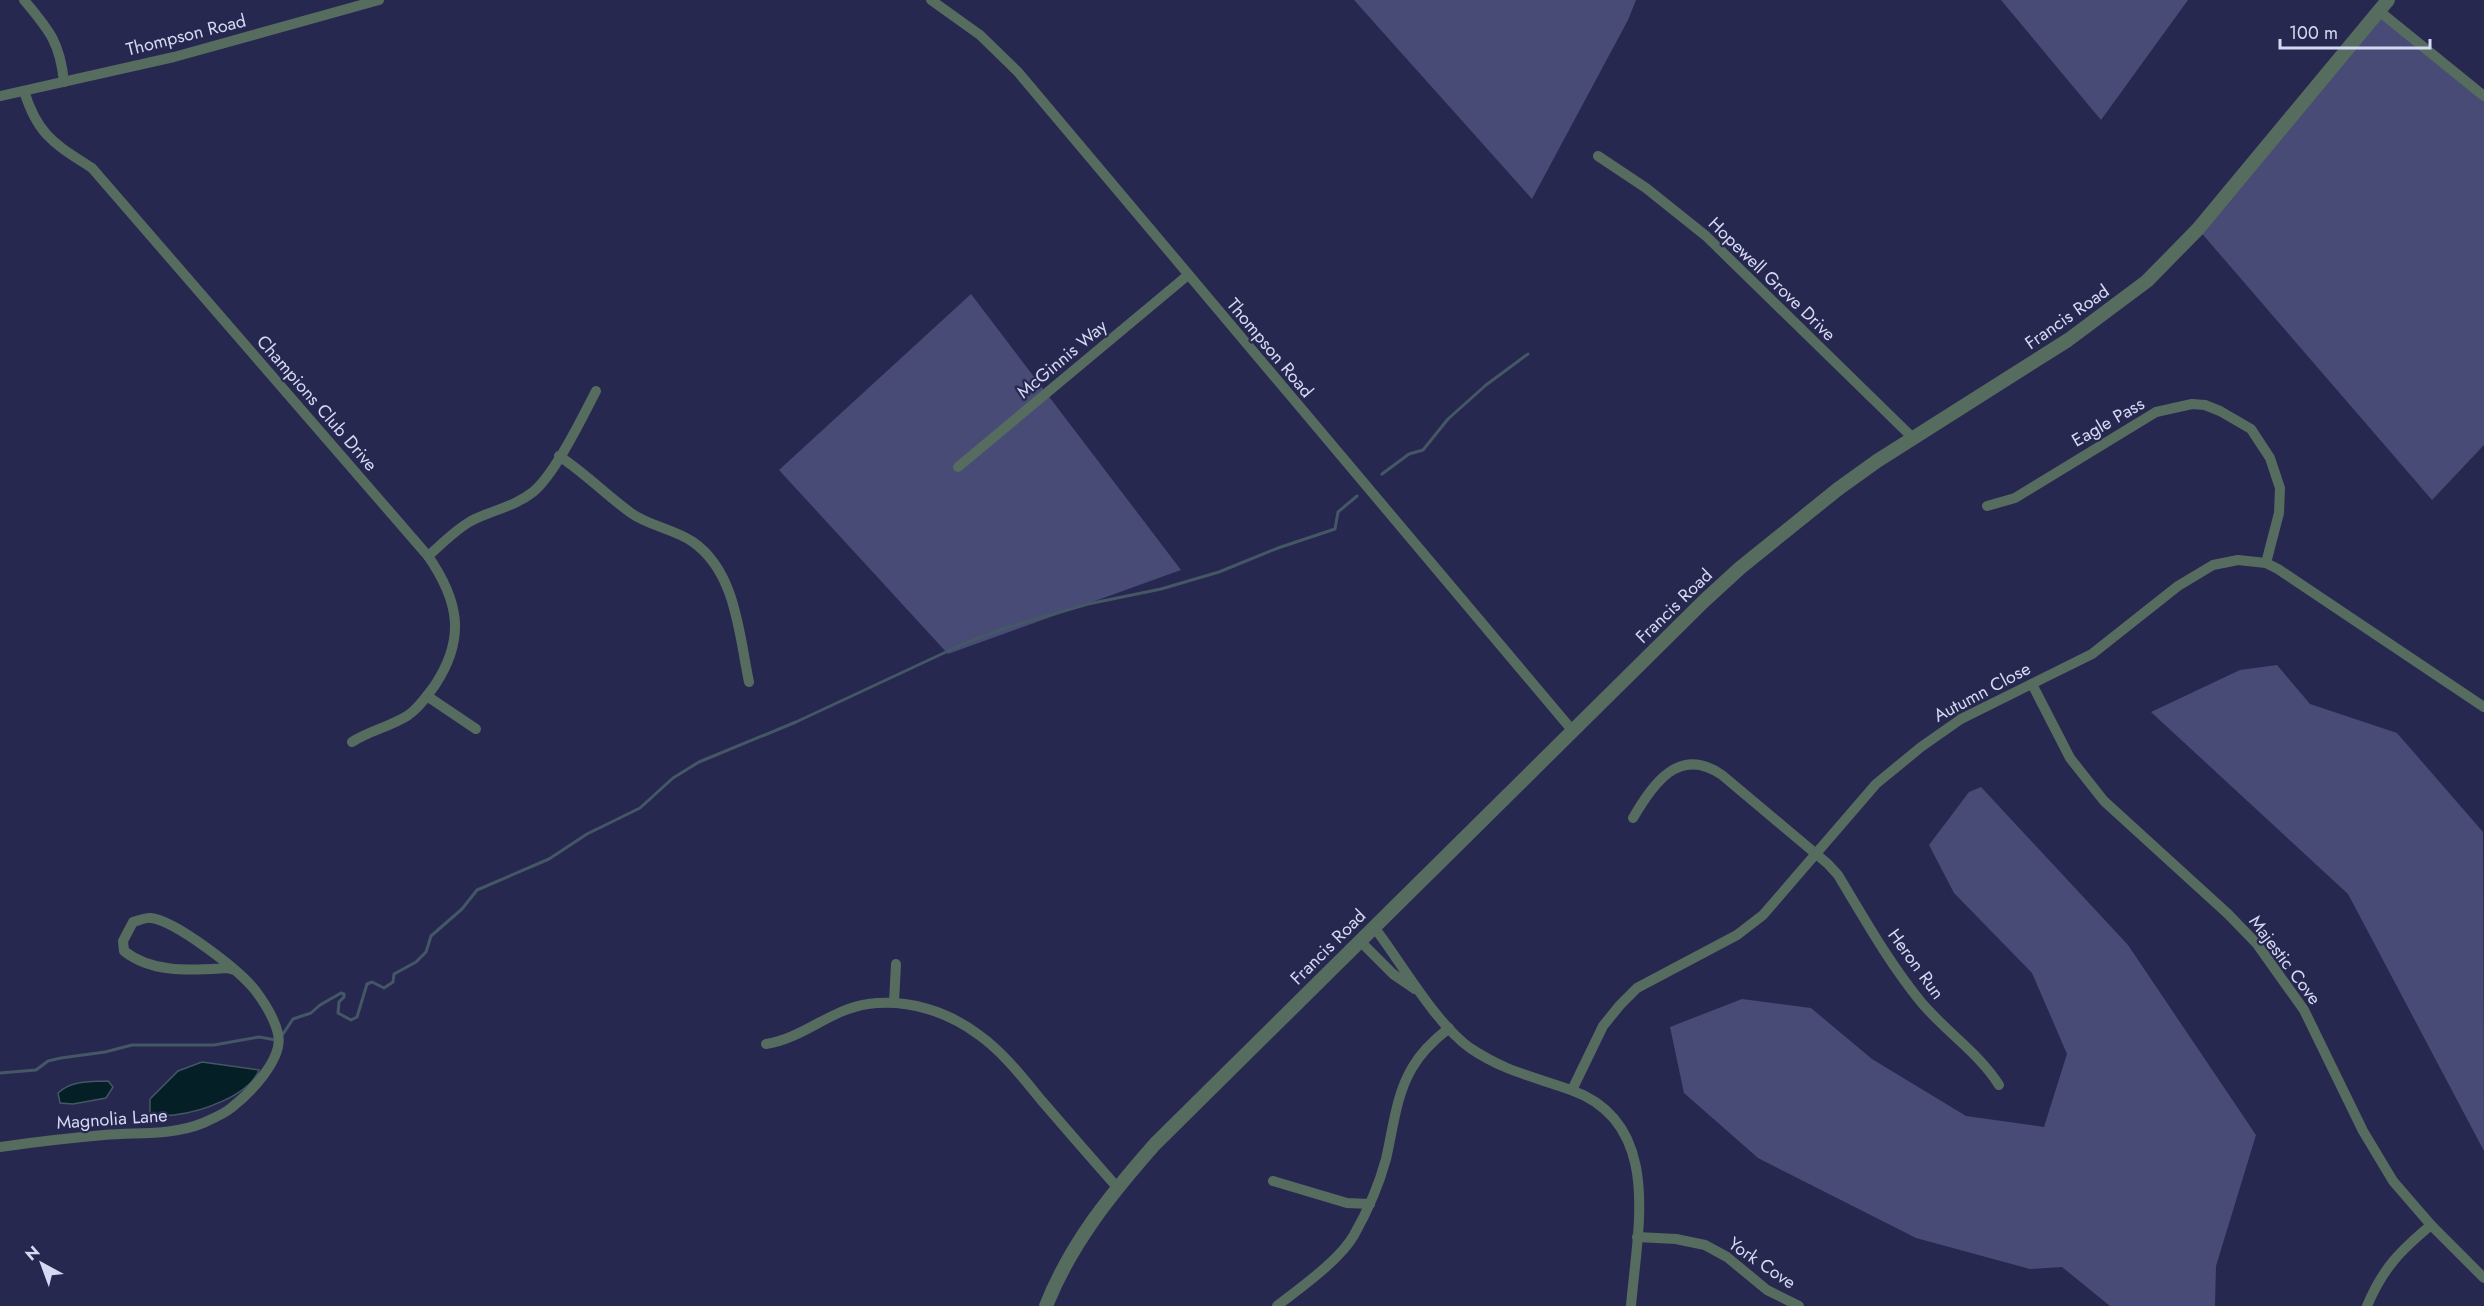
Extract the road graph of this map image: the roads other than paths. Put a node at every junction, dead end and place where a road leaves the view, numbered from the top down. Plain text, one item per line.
1 (24, 0) edge
2 (379, 0) edge
3 (2388, 0) edge
4 (936, 1) edge
5 (2379, 11) junction
6 (64, 82) junction
7 (24, 91) junction
8 (0, 96) edge
9 (2484, 96) edge
10 (1598, 156) dead end
11 (1188, 275) junction
12 (596, 390) dead end
13 (1913, 438) junction
14 (559, 456) junction
15 (958, 467) dead end
16 (1987, 506) dead end
17 (428, 556) junction
18 (2266, 563) junction
19 (749, 682) dead end
20 (2032, 684) junction
21 (428, 696) junction
22 (2484, 706) edge
23 (476, 729) dead end
24 (1572, 730) junction
25 (352, 742) dead end
26 (1633, 818) dead end
27 (1816, 854) junction
28 (1374, 927) junction
29 (1360, 941) junction
30 (896, 964) dead end
31 (234, 970) junction
32 (1420, 992) junction
33 (894, 1002) junction
34 (1449, 1028) junction
35 (766, 1044) dead end
36 (1999, 1085) dead end
37 (1572, 1090) junction
38 (0, 1147) edge
39 (1273, 1181) dead end
40 (1117, 1187) junction
41 (1370, 1204) junction
42 (2431, 1224) junction
43 (1637, 1237) junction
44 (2484, 1278) edge
45 (1046, 1306) edge
46 (1277, 1306) edge
47 (1631, 1306) edge
48 (1799, 1306) edge
49 (2367, 1306) edge

1 - 6 street
2 - 6 street, Thompson Road
3 - 5 street, Francis Road
4 - 11 street, Thompson Road
5 - 9 street
5 - 13 street, Francis Road
6 - 7 street, Thompson Road
7 - 8 street, Thompson Road
7 - 17 street, Champions Club Drive
10 - 13 street, Hopewell Grove Drive
11 - 15 street, McGinnis Way
11 - 24 street, Thompson Road
12 - 14 street
13 - 24 street, Francis Road
14 - 17 street
14 - 19 street
16 - 18 street, Eagle Pass
17 - 21 street, Champions Club Drive
18 - 20 street, Autumn Close
18 - 22 street, Autumn Close
20 - 27 street, Autumn Close
20 - 42 street, Majestic Cove
21 - 23 street
21 - 25 street, Champions Club Drive
24 - 28 street, Francis Road
26 - 27 street, Heron Run
27 - 36 street, Heron Run
27 - 37 street, Autumn Close
28 - 29 street, Francis Road
28 - 32 street
29 - 32 street
29 - 40 street, Francis Road
30 - 33 street
31 - 31 street, Magnolia Lane
31 - 38 street, Magnolia Lane
32 - 34 street
33 - 35 street
33 - 40 street
34 - 37 street
34 - 41 street
37 - 43 street
39 - 41 street
40 - 45 street, Francis Road
41 - 46 street
42 - 44 street, Majestic Cove
42 - 49 street
43 - 47 street
43 - 48 street, York Cove

